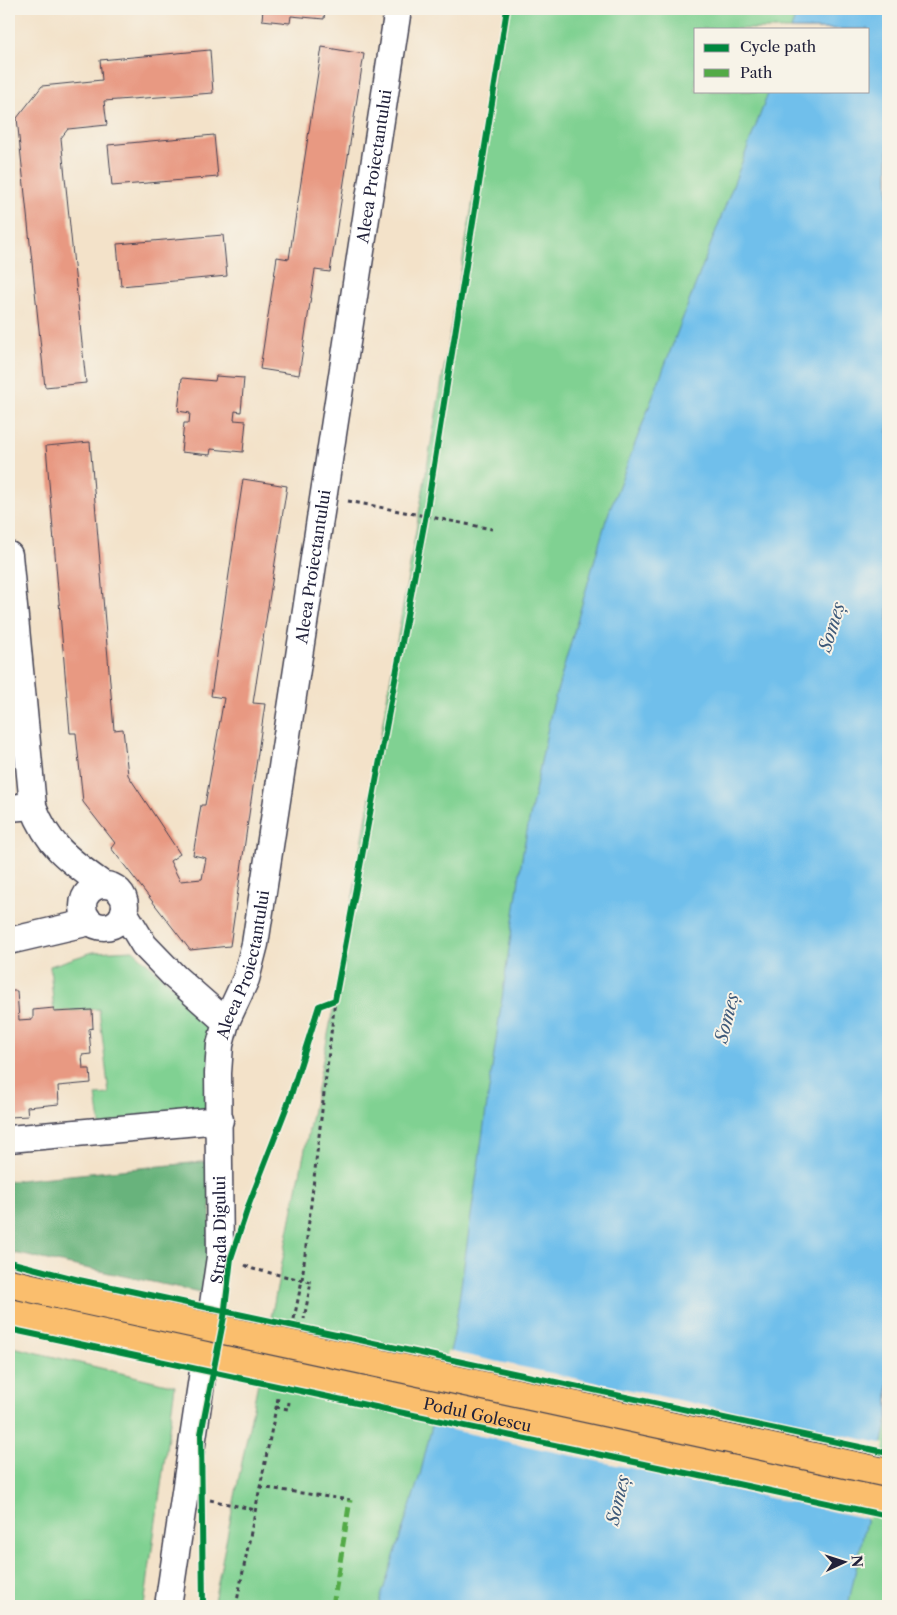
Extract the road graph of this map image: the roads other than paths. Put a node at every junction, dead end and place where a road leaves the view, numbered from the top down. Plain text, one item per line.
1 (398, 9) edge
2 (9, 555) edge
3 (21, 807) edge
4 (99, 906) junction
5 (9, 941) edge
6 (226, 1022) junction
7 (220, 1120) junction
8 (9, 1139) edge
9 (9, 1283) edge
10 (9, 1313) edge
11 (888, 1473) edge
12 (888, 1503) edge
13 (168, 1606) edge

1 - 6 street, Aleea Proiectantului
2 - 3 street
3 - 4 street
4 - 5 street
4 - 6 street
6 - 7 street, Aleea Proiectantului
7 - 8 street
7 - 13 street, Strada Digului
9 - 11 main road, Podul Golescu, bridge
10 - 12 main road, Podul Golescu, bridge

